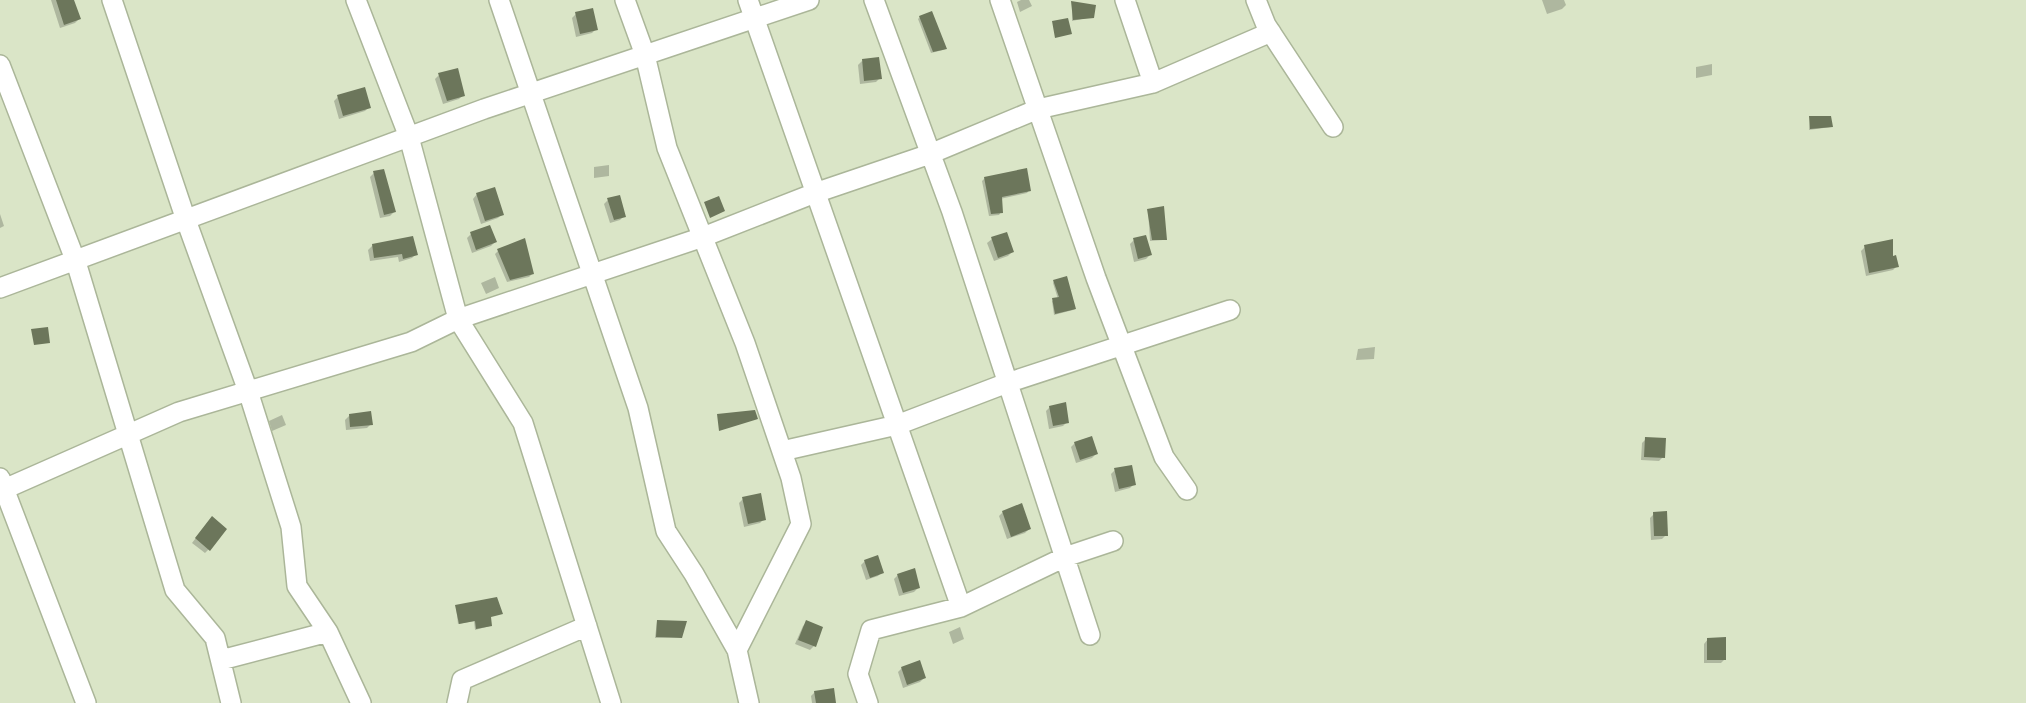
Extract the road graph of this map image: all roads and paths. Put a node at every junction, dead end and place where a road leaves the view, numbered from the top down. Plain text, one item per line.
1 (112, 0) edge
2 (356, 0) edge
3 (499, 0) edge
4 (625, 0) edge
5 (809, 0) edge
6 (874, 0) edge
7 (1000, 0) edge
8 (1125, 0) edge
9 (1256, 0) edge
10 (751, 9) edge
11 (1270, 33) junction
12 (645, 55) junction
13 (0, 65) edge
14 (1153, 83) junction
15 (531, 93) junction
16 (1038, 109) junction
17 (1333, 127) dead end
18 (409, 137) junction
19 (930, 155) junction
20 (815, 193) junction
21 (186, 220) junction
22 (703, 237) junction
23 (76, 262) junction
24 (594, 272) junction
25 (0, 288) edge
26 (1230, 310) dead end
27 (458, 319) junction
28 (1122, 346) junction
29 (1007, 383) junction
30 (248, 391) junction
31 (897, 425) junction
32 (129, 434) junction
33 (782, 451) junction
34 (2, 485) edge
35 (1186, 490) dead end
36 (1112, 541) dead end
37 (1065, 557) junction
38 (961, 607) junction
39 (587, 626) junction
40 (328, 632) junction
41 (1090, 635) dead end
42 (737, 650) junction
43 (220, 660) junction
44 (86, 703) edge
45 (231, 703) edge
46 (362, 703) edge
47 (457, 703) edge
48 (611, 703) edge
49 (748, 703) edge
50 (868, 703) edge

1 - 21 street
2 - 18 street
3 - 15 street
4 - 12 street
5 - 10 street
6 - 19 street
7 - 16 street
8 - 14 street
9 - 11 street
10 - 12 street
10 - 20 street
11 - 14 street
11 - 17 street
12 - 15 street
12 - 22 street
13 - 23 street
14 - 16 street
15 - 18 street
15 - 24 street
16 - 19 street
16 - 28 street
18 - 21 street
18 - 27 street
19 - 20 street
19 - 29 street
20 - 22 street
20 - 31 street
21 - 23 street
21 - 30 street
22 - 24 street
22 - 33 street
23 - 25 street
23 - 32 street
24 - 27 street
24 - 42 street
26 - 28 street
27 - 30 street
27 - 39 street
28 - 29 street
28 - 35 street
29 - 31 street
29 - 37 street
30 - 32 street
30 - 40 street
31 - 33 street
31 - 38 street
32 - 34 street
32 - 43 street
33 - 42 street
34 - 44 street
36 - 37 street
37 - 38 street
37 - 41 street
38 - 50 street
39 - 47 street
39 - 48 street
40 - 43 street
40 - 46 street
42 - 49 street
43 - 45 street

